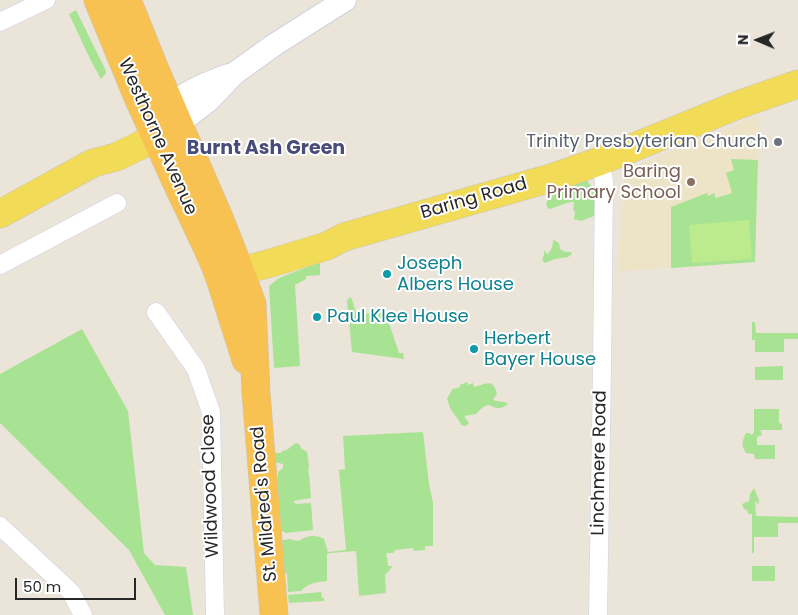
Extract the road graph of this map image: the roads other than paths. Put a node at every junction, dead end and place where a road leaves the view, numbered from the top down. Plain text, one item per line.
1 (46, 0) edge
2 (98, 0) edge
3 (127, 0) edge
4 (345, 0) edge
5 (0, 22) edge
6 (798, 84) edge
7 (163, 120) junction
8 (600, 161) junction
9 (117, 203) dead end
10 (0, 214) edge
11 (336, 242) junction
12 (292, 257) junction
13 (0, 265) edge
14 (227, 267) junction
15 (252, 304) junction
16 (156, 312) dead end
17 (256, 393) junction
18 (0, 526) edge
19 (83, 615) edge
20 (215, 615) edge
21 (274, 615) edge
22 (598, 615) edge

1 - 5 street
2 - 7 highway, Westhorne Avenue
3 - 7 highway, Westhorne Avenue
4 - 7 street
6 - 8 main road, Baring Road
7 - 10 main road
7 - 14 highway, Westhorne Avenue
8 - 11 main road, Baring Road
8 - 22 street, Linchmere Road
9 - 13 street
11 - 12 main road, Baring Road
11 - 14 main road, Baring Road
12 - 14 main road, Baring Road
12 - 15 main road, Baring Road
14 - 15 highway, St. Mildred's Road
14 - 17 highway, St. Mildred's Road
15 - 17 highway, St. Mildred's Road
16 - 20 street, Wildwood Close
17 - 21 highway, St. Mildred's Road
18 - 19 street

